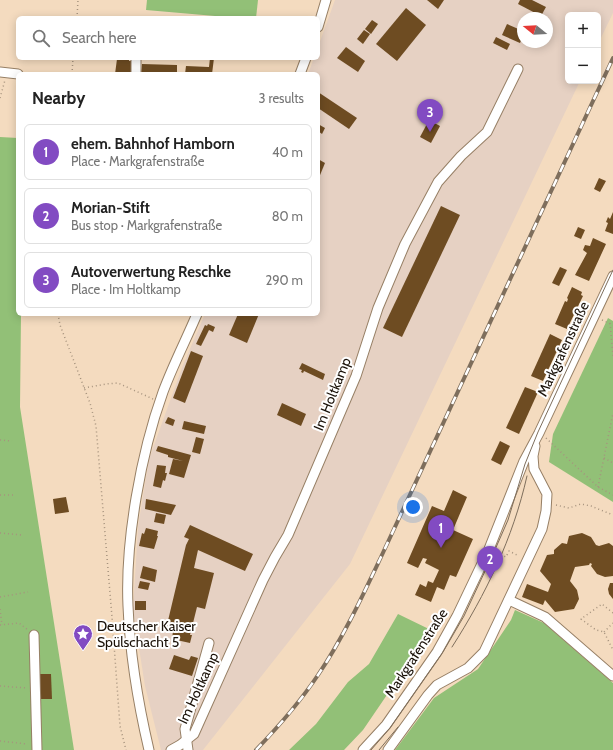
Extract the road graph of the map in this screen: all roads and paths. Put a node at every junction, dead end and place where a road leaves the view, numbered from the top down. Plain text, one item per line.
1 (78, 0) edge
2 (326, 0) edge
3 (77, 16) edge
4 (320, 20) edge
5 (73, 60) edge
6 (136, 60) edge
7 (305, 60) edge
8 (518, 69) dead end
9 (72, 72) edge
10 (136, 72) edge
11 (301, 72) edge
12 (3, 73) edge
13 (16, 74) edge
14 (0, 98) edge
15 (613, 276) edge
16 (58, 316) edge
17 (196, 316) edge
18 (594, 316) junction
19 (610, 324) junction
20 (613, 325) edge
21 (613, 356) edge
22 (84, 388) junction
23 (160, 402) junction
24 (613, 413) edge
25 (539, 433) junction
26 (0, 440) edge
27 (12, 441) dead end
28 (604, 458) junction
29 (613, 463) edge
30 (598, 487) junction
31 (613, 495) edge
32 (0, 496) edge
33 (15, 496) dead end
34 (547, 503) junction
35 (613, 515) edge
36 (0, 533) edge
37 (22, 535) dead end
38 (489, 549) junction
39 (528, 560) junction
40 (28, 592) dead end
41 (0, 597) edge
42 (509, 600) junction
43 (0, 609) edge
44 (613, 613) edge
45 (613, 623) edge
46 (1, 625) edge
47 (604, 632) junction
48 (34, 635) joint
49 (209, 644) dead end
50 (613, 650) edge
51 (613, 676) edge
52 (0, 686) edge
53 (35, 689) junction
54 (186, 740) junction
55 (0, 741) edge
56 (37, 747) edge
57 (126, 750) edge
58 (150, 750) edge
59 (171, 750) edge
60 (188, 750) edge
61 (363, 750) edge
62 (388, 750) edge

1 - 3 path
2 - 4 street
5 - 9 path
6 - 10 street
7 - 11 street
8 - 54 street, Im Holtkamp
12 - 13 street
12 - 14 path
15 - 18 street, Markgrafenstraße
16 - 22 path
17 - 23 street
18 - 19 path
18 - 25 street, Markgrafenstraße
19 - 20 path
19 - 21 path
22 - 23 path
22 - 57 path
23 - 58 street
24 - 28 path
25 - 30 path
25 - 34 street, Markgrafenstraße
25 - 38 street, Markgrafenstraße
26 - 27 path
28 - 29 path
28 - 30 path
30 - 31 path
32 - 33 path
34 - 35 path
34 - 39 street, Markgrafenstraße
36 - 37 path
38 - 39 path
38 - 61 street, Markgrafenstraße
39 - 42 street, Markgrafenstraße
40 - 41 path
42 - 51 street
42 - 62 street, Markgrafenstraße
43 - 46 path
44 - 47 path
45 - 47 path
46 - 48 path
47 - 50 path
48 - 53 street
49 - 54 street
52 - 53 path
53 - 56 street
54 - 59 street, Im Holtkamp
54 - 60 street, Im Holtkamp
55 - 56 path

